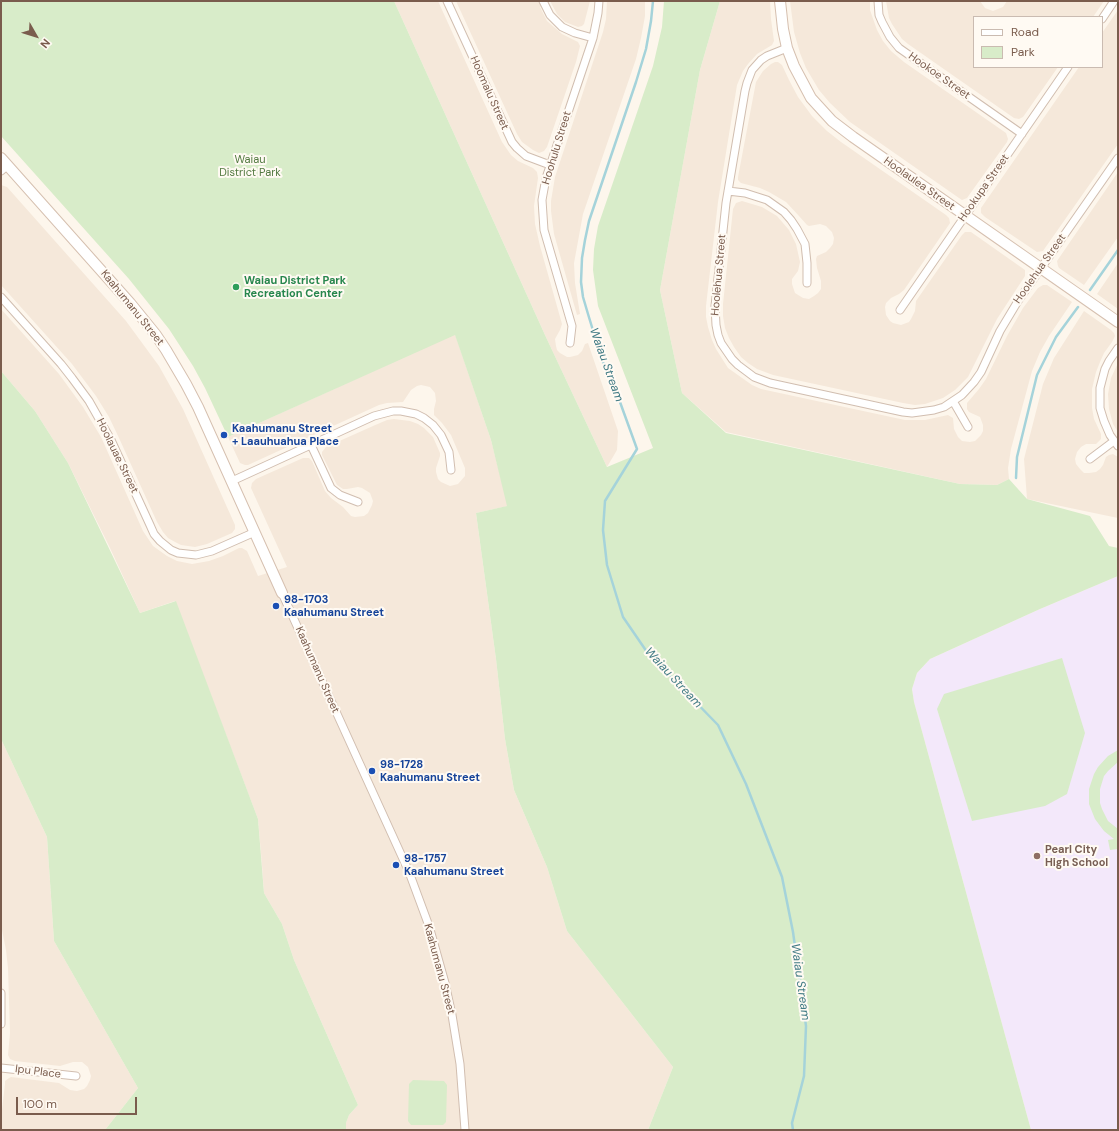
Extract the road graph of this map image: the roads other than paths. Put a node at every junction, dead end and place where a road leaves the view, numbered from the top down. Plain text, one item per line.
1 (447, 1) edge
2 (543, 1) edge
3 (599, 1) edge
4 (780, 1) edge
5 (878, 1) edge
6 (1114, 1) edge
7 (1103, 18) edge
8 (593, 38) junction
9 (787, 48) junction
10 (1067, 68) edge
11 (1022, 134) junction
12 (1118, 158) edge
13 (3, 165) edge
14 (550, 165) junction
15 (728, 191) junction
16 (965, 216) junction
17 (1041, 269) junction
18 (807, 283) dead end
19 (1, 297) edge
20 (900, 310) dead end
21 (1118, 322) edge
22 (570, 343) dead end
23 (1118, 348) edge
24 (953, 401) junction
25 (968, 428) dead end
26 (1116, 443) edge
27 (311, 445) junction
28 (1090, 459) dead end
29 (451, 470) dead end
30 (232, 481) junction
31 (358, 502) dead end
32 (254, 532) junction
33 (282, 593) joint
34 (1, 992) edge
35 (1, 1024) edge
36 (1, 1068) edge
37 (76, 1076) dead end
38 (465, 1130) edge

1 - 14 street, Hoomalu Street
2 - 8 street
3 - 8 street, Hoohulu Street
4 - 9 street, Hoolaulea Street
5 - 11 street, Hookoe Street
6 - 7 street
8 - 14 street, Hoohulu Street
9 - 15 street, Hoolehua Street
9 - 16 street, Hoolaulea Street
10 - 11 street, Hookupa Street
11 - 16 street, Hookupa Street
12 - 17 street, Hoolehua Street
13 - 30 street, Kaahumanu Street
14 - 22 street, Hoohulu Street
15 - 18 street
15 - 24 street, Hoolehua Street
16 - 17 street, Hoolaulea Street
16 - 20 street, Hookupa Street
17 - 21 street, Hoolaulea Street
17 - 24 street, Hoolehua Street
19 - 32 street, Hoolauae Street
23 - 26 street
24 - 25 street
26 - 28 street
27 - 29 street
27 - 30 street
27 - 31 street
30 - 32 street, Kaahumanu Street
32 - 33 street, Kaahumanu Street
33 - 38 street, Kaahumanu Street
34 - 35 street
36 - 37 street, Ipu Place

